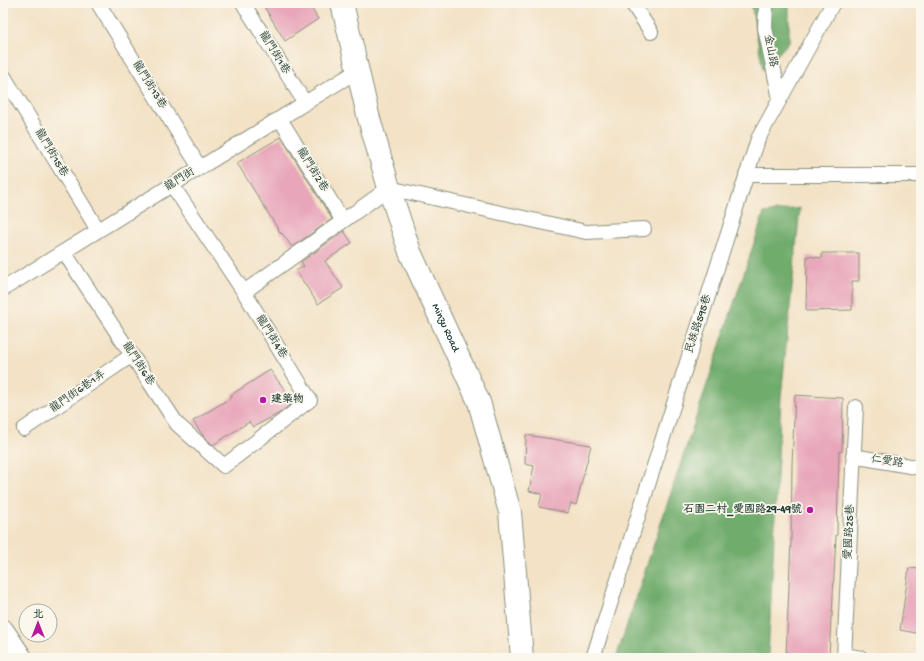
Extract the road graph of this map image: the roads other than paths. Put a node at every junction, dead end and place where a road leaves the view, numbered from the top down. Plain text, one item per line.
1 (98, 3) edge
2 (243, 3) edge
3 (342, 3) edge
4 (632, 3) edge
5 (766, 3) edge
6 (833, 3) edge
7 (650, 32) dead end
8 (357, 71) junction
9 (3, 75) edge
10 (780, 99) junction
11 (305, 103) junction
12 (280, 118) junction
13 (200, 168) junction
14 (746, 175) junction
15 (921, 175) edge
16 (172, 185) junction
17 (389, 188) junction
18 (343, 221) junction
19 (644, 229) dead end
20 (98, 230) junction
21 (64, 252) junction
22 (3, 289) edge
23 (244, 292) junction
24 (132, 355) junction
25 (856, 407) dead end
26 (24, 429) dead end
27 (854, 456) junction
28 (224, 466) joint
29 (921, 468) edge
30 (3, 631) edge
31 (844, 657) edge
32 (21, 658) edge
33 (522, 658) edge
34 (593, 658) edge
35 (861, 658) edge

1 - 13 lane, 龍門街13巷
2 - 11 lane, 龍門街1巷
3 - 8 street, Minzu Road
4 - 7 lane
5 - 10 lane, 金山路
6 - 10 lane, 民族路595巷
8 - 11 lane, 龍門街
8 - 17 street, Minzu Road
9 - 20 lane, 龍門街15巷
10 - 14 lane, 民族路595巷
11 - 12 lane, 龍門街
12 - 13 lane, 龍門街
12 - 18 lane, 龍門街2巷
13 - 16 lane, 龍門街
14 - 15 lane
14 - 34 lane, 民族路595巷
16 - 20 lane, 龍門街
16 - 23 lane, 龍門街4巷
17 - 18 lane
17 - 19 lane
17 - 33 street, Minzu Road
18 - 23 lane
20 - 21 lane, 龍門街
21 - 22 lane, 龍門街
21 - 24 lane, 龍門街6巷
23 - 28 lane, 龍門街4巷
24 - 26 lane, 龍門街6巷1弄
24 - 28 lane, 龍門街6巷
25 - 27 lane, 愛國路25巷
27 - 29 lane, 仁愛路
27 - 31 lane, 愛國路25巷
30 - 32 street
31 - 35 lane

